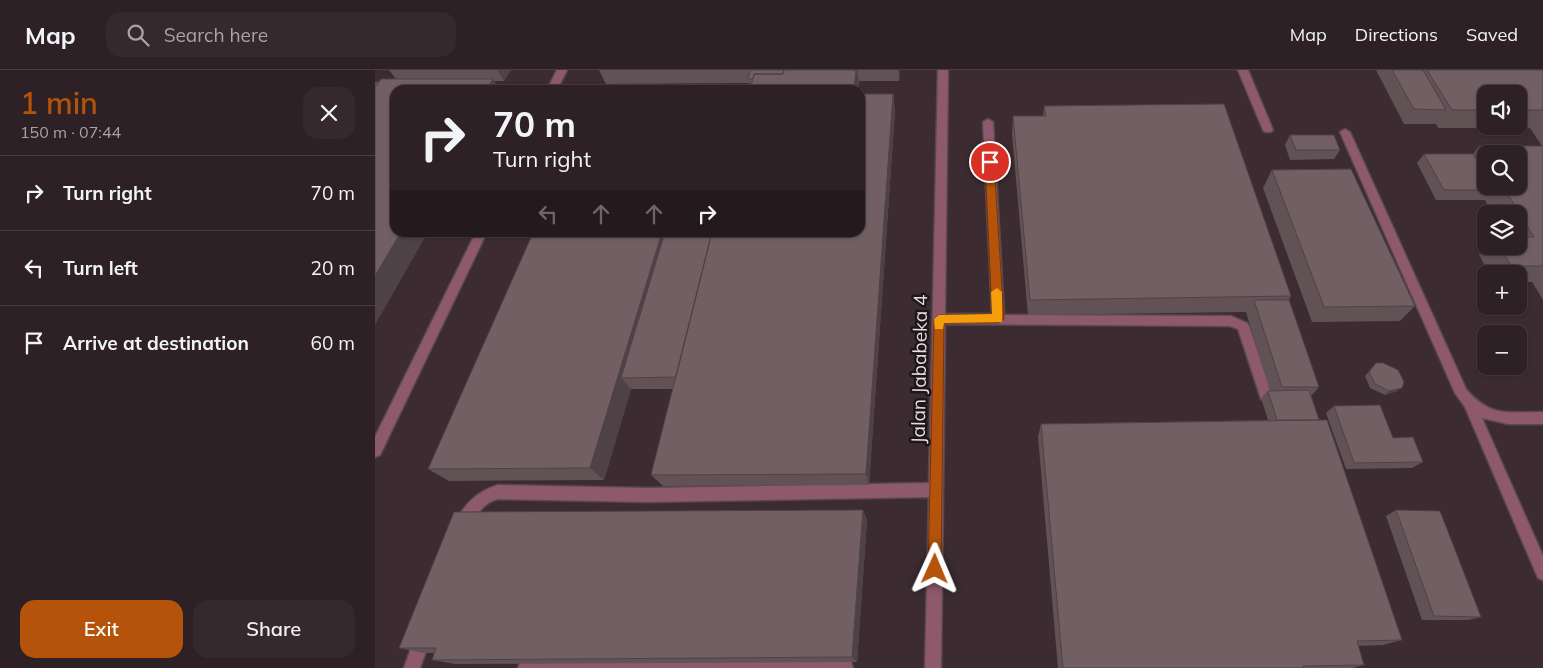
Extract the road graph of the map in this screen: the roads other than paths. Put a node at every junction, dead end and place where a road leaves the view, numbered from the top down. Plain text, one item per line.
1 (562, 70) edge
2 (943, 70) edge
3 (1243, 70) edge
4 (555, 85) edge
5 (987, 122) dead end
6 (1268, 130) dead end
7 (1345, 132) dead end
8 (481, 237) edge
9 (939, 319) junction
10 (998, 319) junction
11 (1266, 395) dead end
12 (1471, 408) junction
13 (1543, 418) edge
14 (375, 451) edge
15 (936, 490) junction
16 (456, 542) edge
17 (1543, 573) edge
18 (428, 623) edge
19 (412, 668) edge
20 (526, 668) edge
21 (845, 668) edge
22 (933, 668) edge

1 - 4 street
2 - 9 street, Jalan Jababeka 4
3 - 6 street
5 - 10 street
7 - 12 street
8 - 14 street
9 - 10 street
9 - 15 street, Jalan Jababeka 4
10 - 11 street
12 - 13 street
12 - 17 street
15 - 16 street
15 - 22 street, Jalan Jababeka 4
18 - 19 street
20 - 21 street

